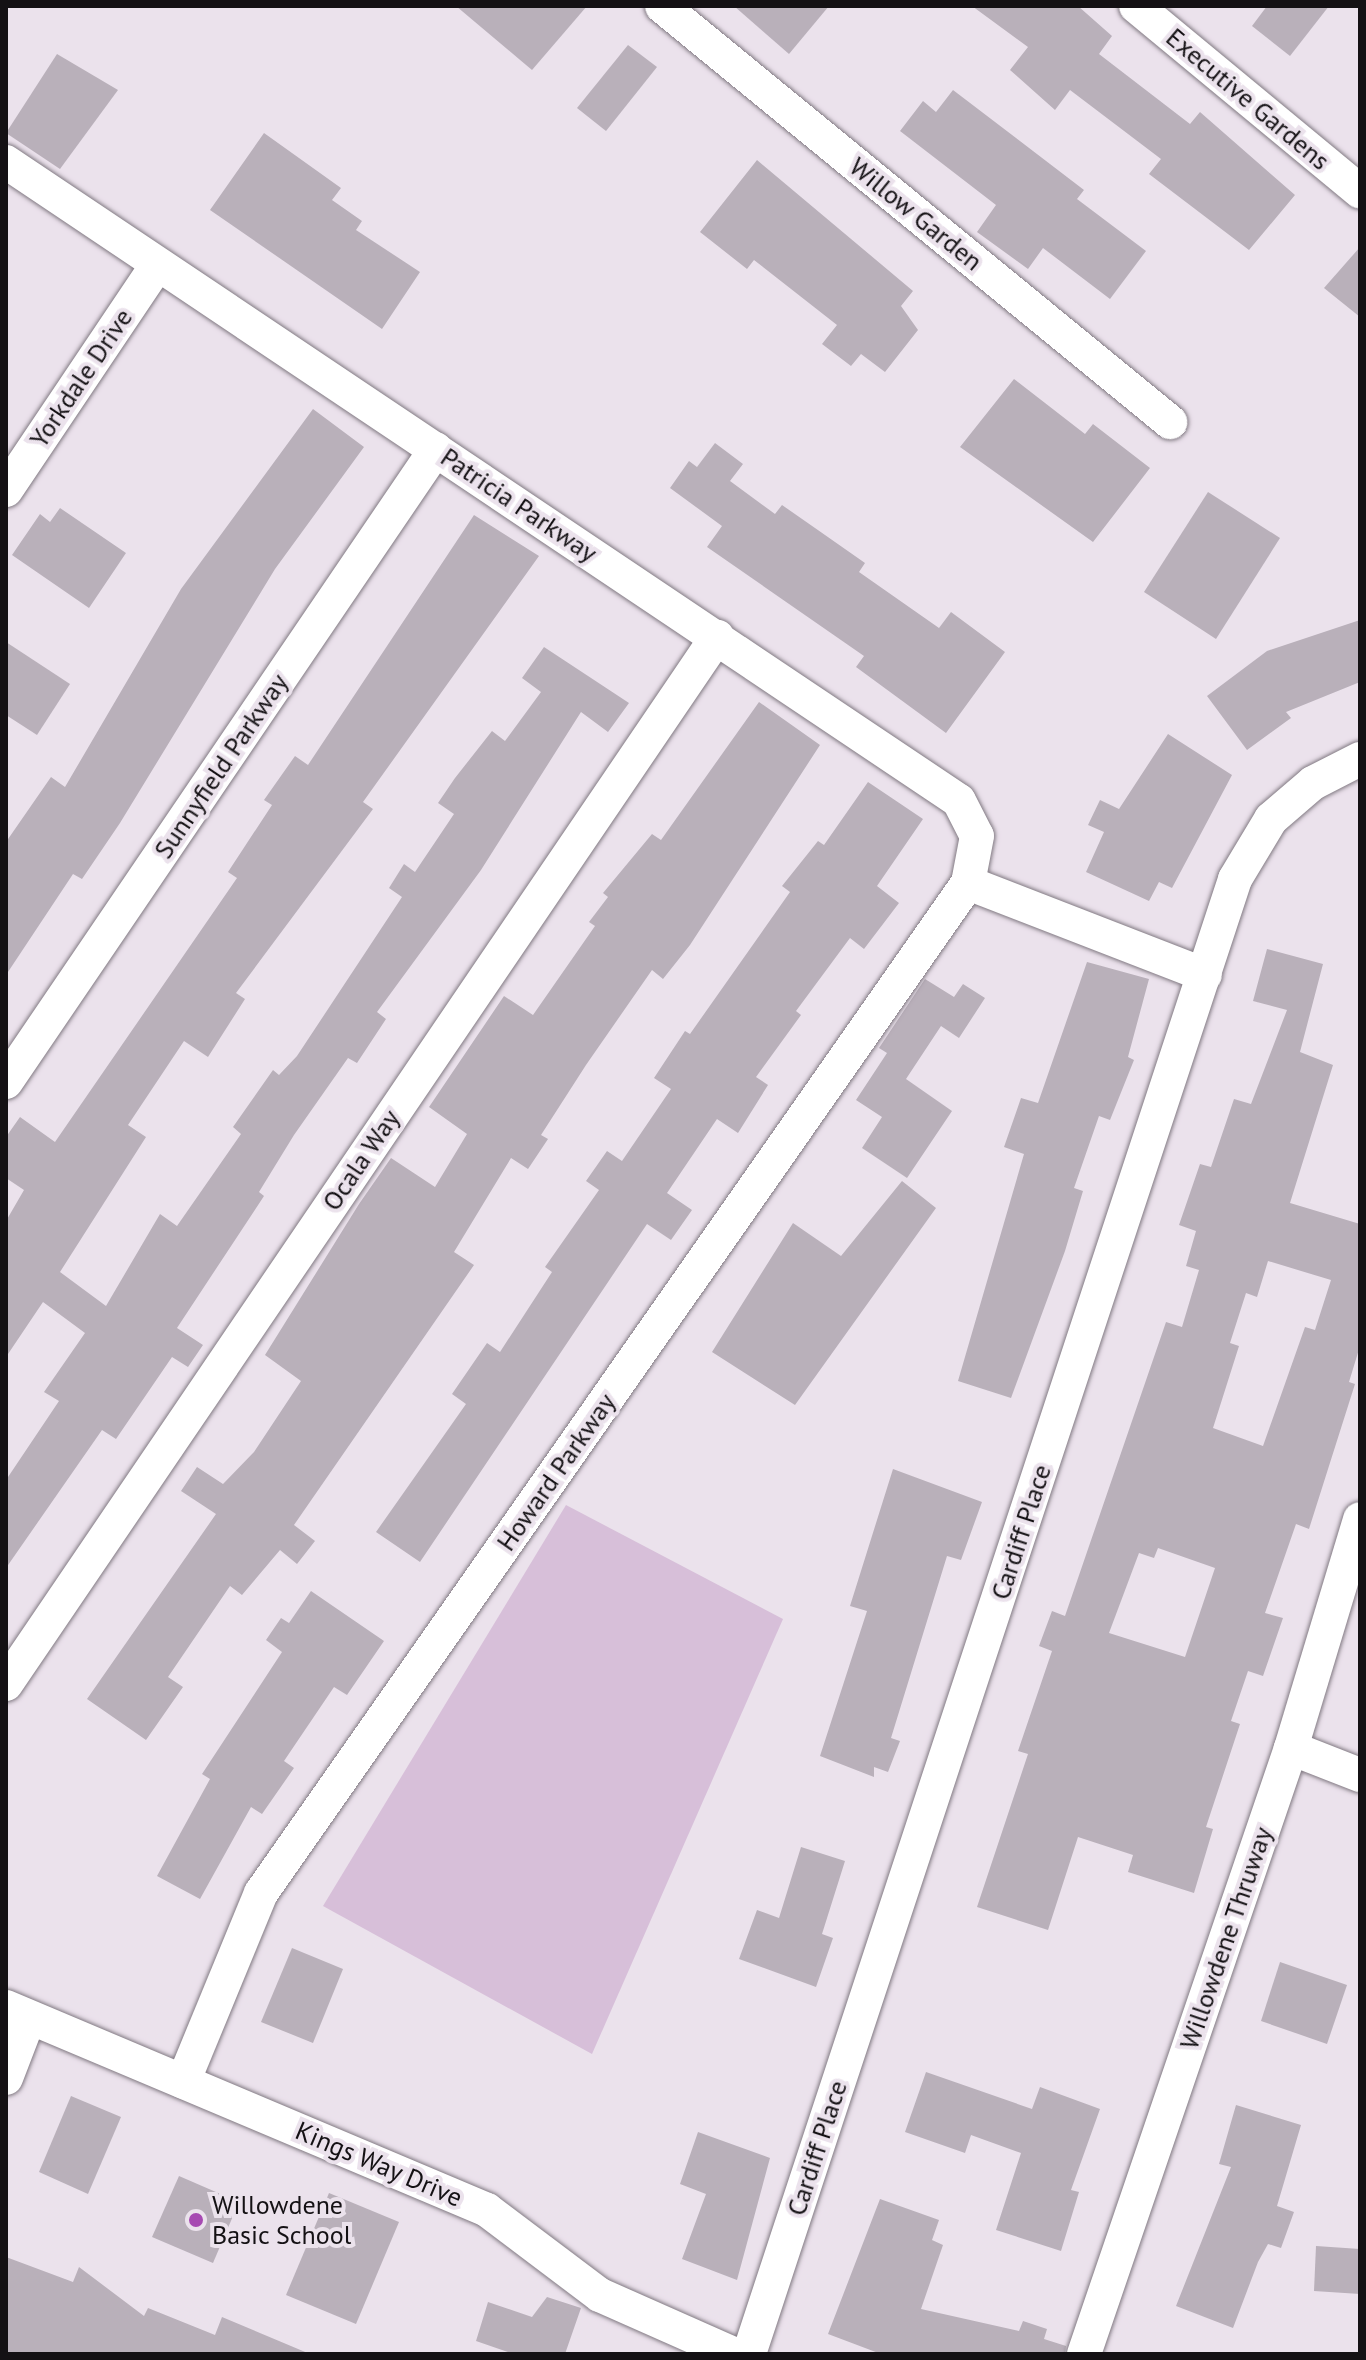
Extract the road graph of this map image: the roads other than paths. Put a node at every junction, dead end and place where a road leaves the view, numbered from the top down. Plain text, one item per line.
1 (662, 6) edge
2 (1136, 6) edge
3 (6, 162) edge
4 (1360, 191) edge
5 (157, 265) junction
6 (1170, 422) dead end
7 (436, 449) junction
8 (6, 490) edge
9 (717, 637) junction
10 (1360, 759) edge
11 (968, 883) junction
12 (1205, 975) junction
13 (6, 1082) edge
14 (1360, 1519) edge
15 (6, 1684) edge
16 (1291, 1748) junction
17 (1360, 1775) edge
18 (17, 2012) edge
19 (6, 2078) edge
20 (183, 2082) junction
21 (733, 2354) edge
22 (749, 2354) edge
23 (1084, 2354) edge

1 - 6 street, Willow Garden
2 - 4 street, Executive Gardens
3 - 5 street, Patricia Parkway
5 - 7 street, Patricia Parkway
5 - 8 street, Yorkdale Drive
7 - 9 street, Patricia Parkway
7 - 13 street, Sunnyfield Parkway
9 - 11 street, Patricia Parkway
9 - 15 street, Ocala Way
10 - 12 street, Cardiff Place
11 - 12 street
11 - 20 street, Howard Parkway
12 - 22 street, Cardiff Place
14 - 16 street, Willowdene Thruway
16 - 17 street
16 - 23 street, Willowdene Thruway
18 - 19 street
18 - 20 street, Kings Way Drive
20 - 21 street, Kings Way Drive

